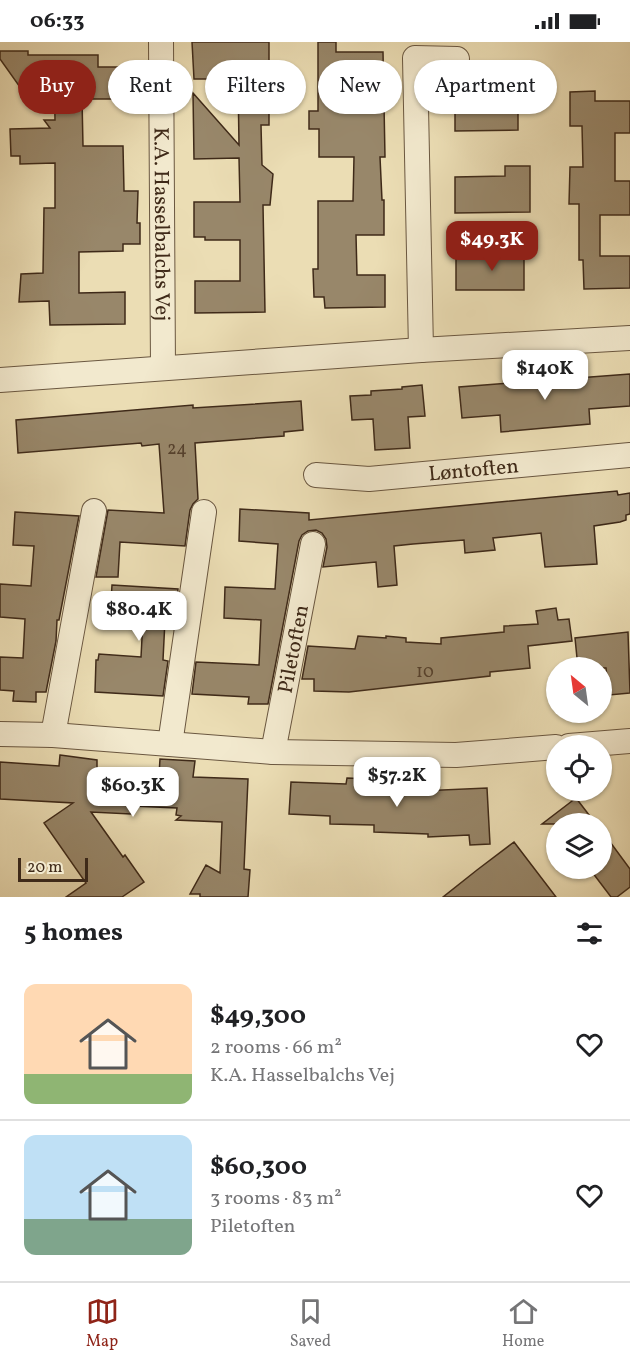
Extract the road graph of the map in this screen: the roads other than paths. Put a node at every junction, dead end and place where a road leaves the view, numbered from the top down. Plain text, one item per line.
1 (160, 42) edge
2 (457, 59) dead end
3 (630, 338) edge
4 (421, 350) junction
5 (163, 369) junction
6 (0, 380) edge
7 (630, 455) edge
8 (316, 475) dead end
9 (94, 511) dead end
10 (204, 512) dead end
11 (313, 544) dead end
12 (0, 734) edge
13 (52, 735) junction
14 (630, 741) edge
15 (612, 742) edge
16 (170, 744) junction
17 (546, 748) edge
18 (273, 752) junction

1 - 5 street, K.A. Hasselbalchs Vej
2 - 4 street
3 - 4 street
4 - 5 street
5 - 6 street
7 - 8 street, Løntoften
9 - 13 street
10 - 16 street
11 - 18 street, Piletoften
12 - 13 street
13 - 16 street
14 - 15 street
16 - 18 street
17 - 18 street

